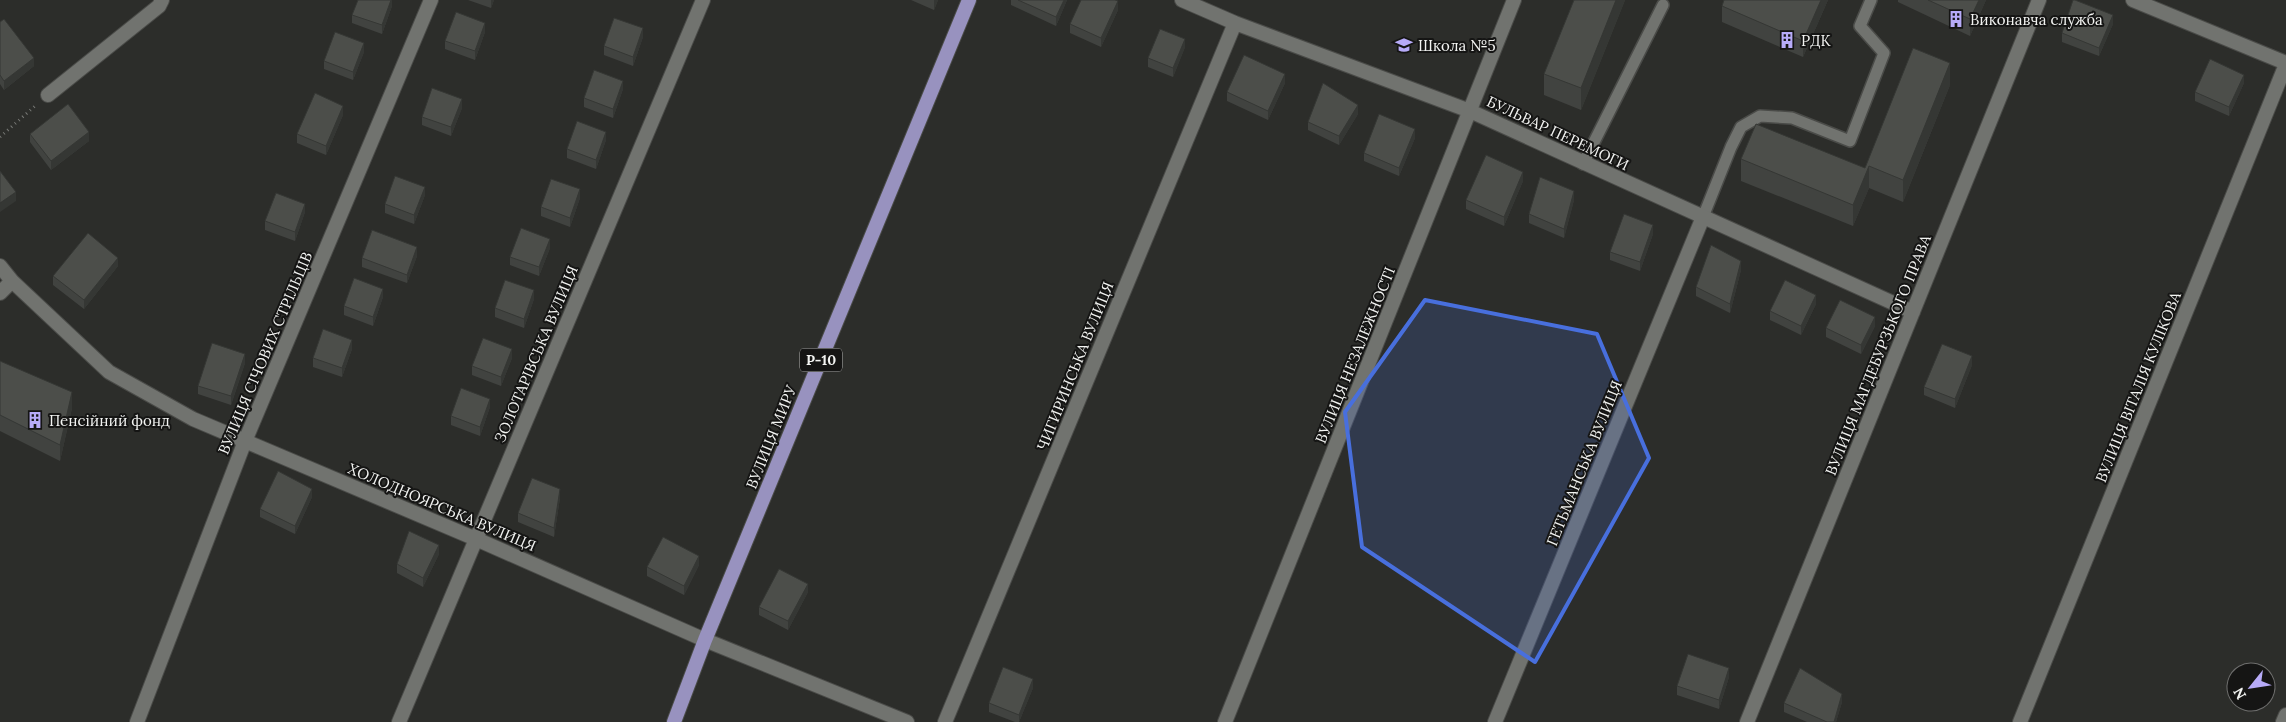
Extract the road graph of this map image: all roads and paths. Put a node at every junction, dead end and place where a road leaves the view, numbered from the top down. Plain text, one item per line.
1 (162, 0) edge
2 (431, 0) edge
3 (703, 0) edge
4 (969, 0) edge
5 (1182, 0) edge
6 (1514, 0) edge
7 (1871, 0) edge
8 (2039, 0) edge
9 (2133, 0) edge
10 (1664, 5) dead end
11 (1235, 23) junction
12 (2286, 64) edge
13 (48, 95) joint
14 (1470, 111) junction
15 (0, 137) edge
16 (1583, 164) junction
17 (1703, 217) junction
18 (0, 266) edge
19 (12, 281) junction
20 (0, 292) edge
21 (1913, 312) junction
22 (245, 441) junction
23 (476, 539) junction
24 (705, 640) junction
25 (2286, 716) edge
26 (137, 722) edge
27 (399, 722) edge
28 (674, 722) edge
29 (907, 722) edge
30 (945, 722) edge
31 (1225, 722) edge
32 (1494, 722) edge
33 (1747, 722) edge
34 (2020, 722) edge
35 (2283, 722) edge

1 - 13 street
2 - 22 street, ВУЛИЦЯ СІЧОВИХ СТРІЛЬЦІВ
3 - 23 street, ЗОЛОТАРІВСЬКА ВУЛИЦЯ
4 - 24 main road, ВУЛИЦЯ МИРУ / Р-10
5 - 11 street, БУЛЬВАР ПЕРЕМОГИ
6 - 14 street, ВУЛИЦЯ НЕЗАЛЕЖНОСТІ
7 - 17 lane
8 - 21 street, ВУЛИЦЯ МАГДЕБУРЗЬКОГО ПРАВА
9 - 12 street
10 - 16 lane
11 - 14 street, БУЛЬВАР ПЕРЕМОГИ
11 - 30 street, ЧИГИРИНСЬКА ВУЛИЦЯ
12 - 34 street, ВУЛИЦЯ ВІТАЛІЯ КУЛІКОВА
13 - 15 path
14 - 16 street, БУЛЬВАР ПЕРЕМОГИ
14 - 31 street, ВУЛИЦЯ НЕЗАЛЕЖНОСТІ
16 - 17 street, БУЛЬВАР ПЕРЕМОГИ
17 - 21 street, БУЛЬВАР ПЕРЕМОГИ
17 - 32 street, ГЕТЬМАНСЬКА ВУЛИЦЯ
18 - 19 street, ХОЛОДНОЯРСЬКА ВУЛИЦЯ
19 - 20 street
19 - 22 street, ХОЛОДНОЯРСЬКА ВУЛИЦЯ
21 - 33 street, ВУЛИЦЯ МАГДЕБУРЗЬКОГО ПРАВА
22 - 23 street, ХОЛОДНОЯРСЬКА ВУЛИЦЯ
22 - 26 street, ВУЛИЦЯ СІЧОВИХ СТРІЛЬЦІВ
23 - 24 street, ХОЛОДНОЯРСЬКА ВУЛИЦЯ
23 - 27 street, ЗОЛОТАРІВСЬКА ВУЛИЦЯ
24 - 28 main road, ВУЛИЦЯ МИРУ / Р-10
24 - 29 street, ХОЛОДНОЯРСЬКА ВУЛИЦЯ
25 - 35 street

